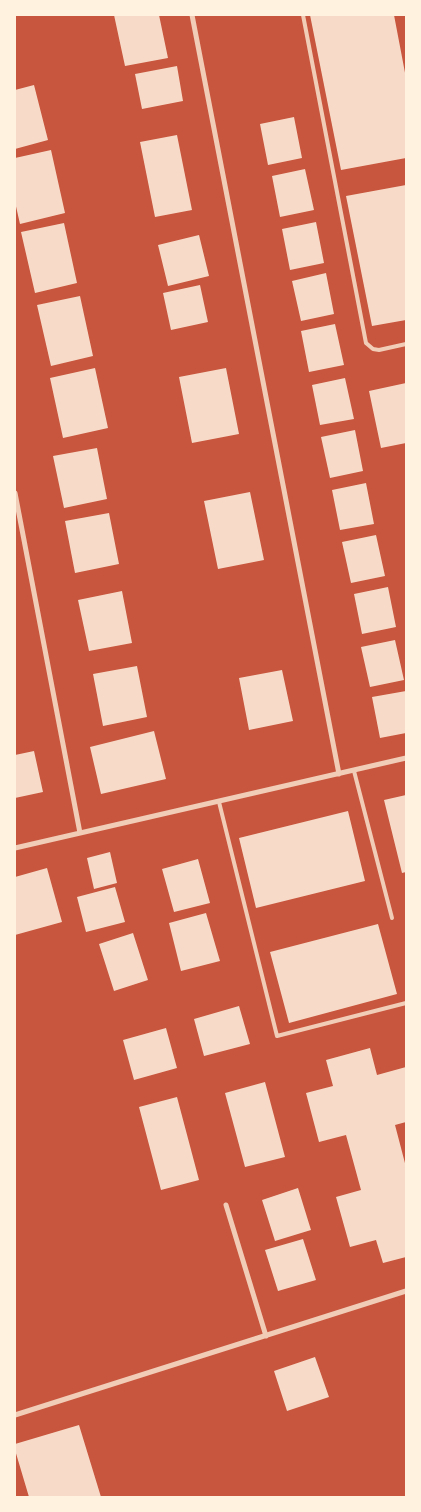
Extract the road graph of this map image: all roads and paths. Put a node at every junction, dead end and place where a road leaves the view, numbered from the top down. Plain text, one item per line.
1 (192, 15) edge
2 (303, 15) edge
3 (406, 344) edge
4 (15, 493) edge
5 (406, 758) edge
6 (354, 771) junction
7 (339, 774) junction
8 (219, 802) junction
9 (80, 833) junction
10 (15, 848) edge
11 (392, 918) dead end
12 (406, 1003) edge
13 (226, 1205) dead end
14 (406, 1291) edge
15 (266, 1336) junction
16 (15, 1415) edge

1 - 7 street
2 - 3 lane
4 - 9 street
5 - 6 street
6 - 7 street
6 - 11 lane
7 - 8 street
8 - 9 street
8 - 12 lane
9 - 10 street
13 - 15 street
14 - 15 street
15 - 16 street

